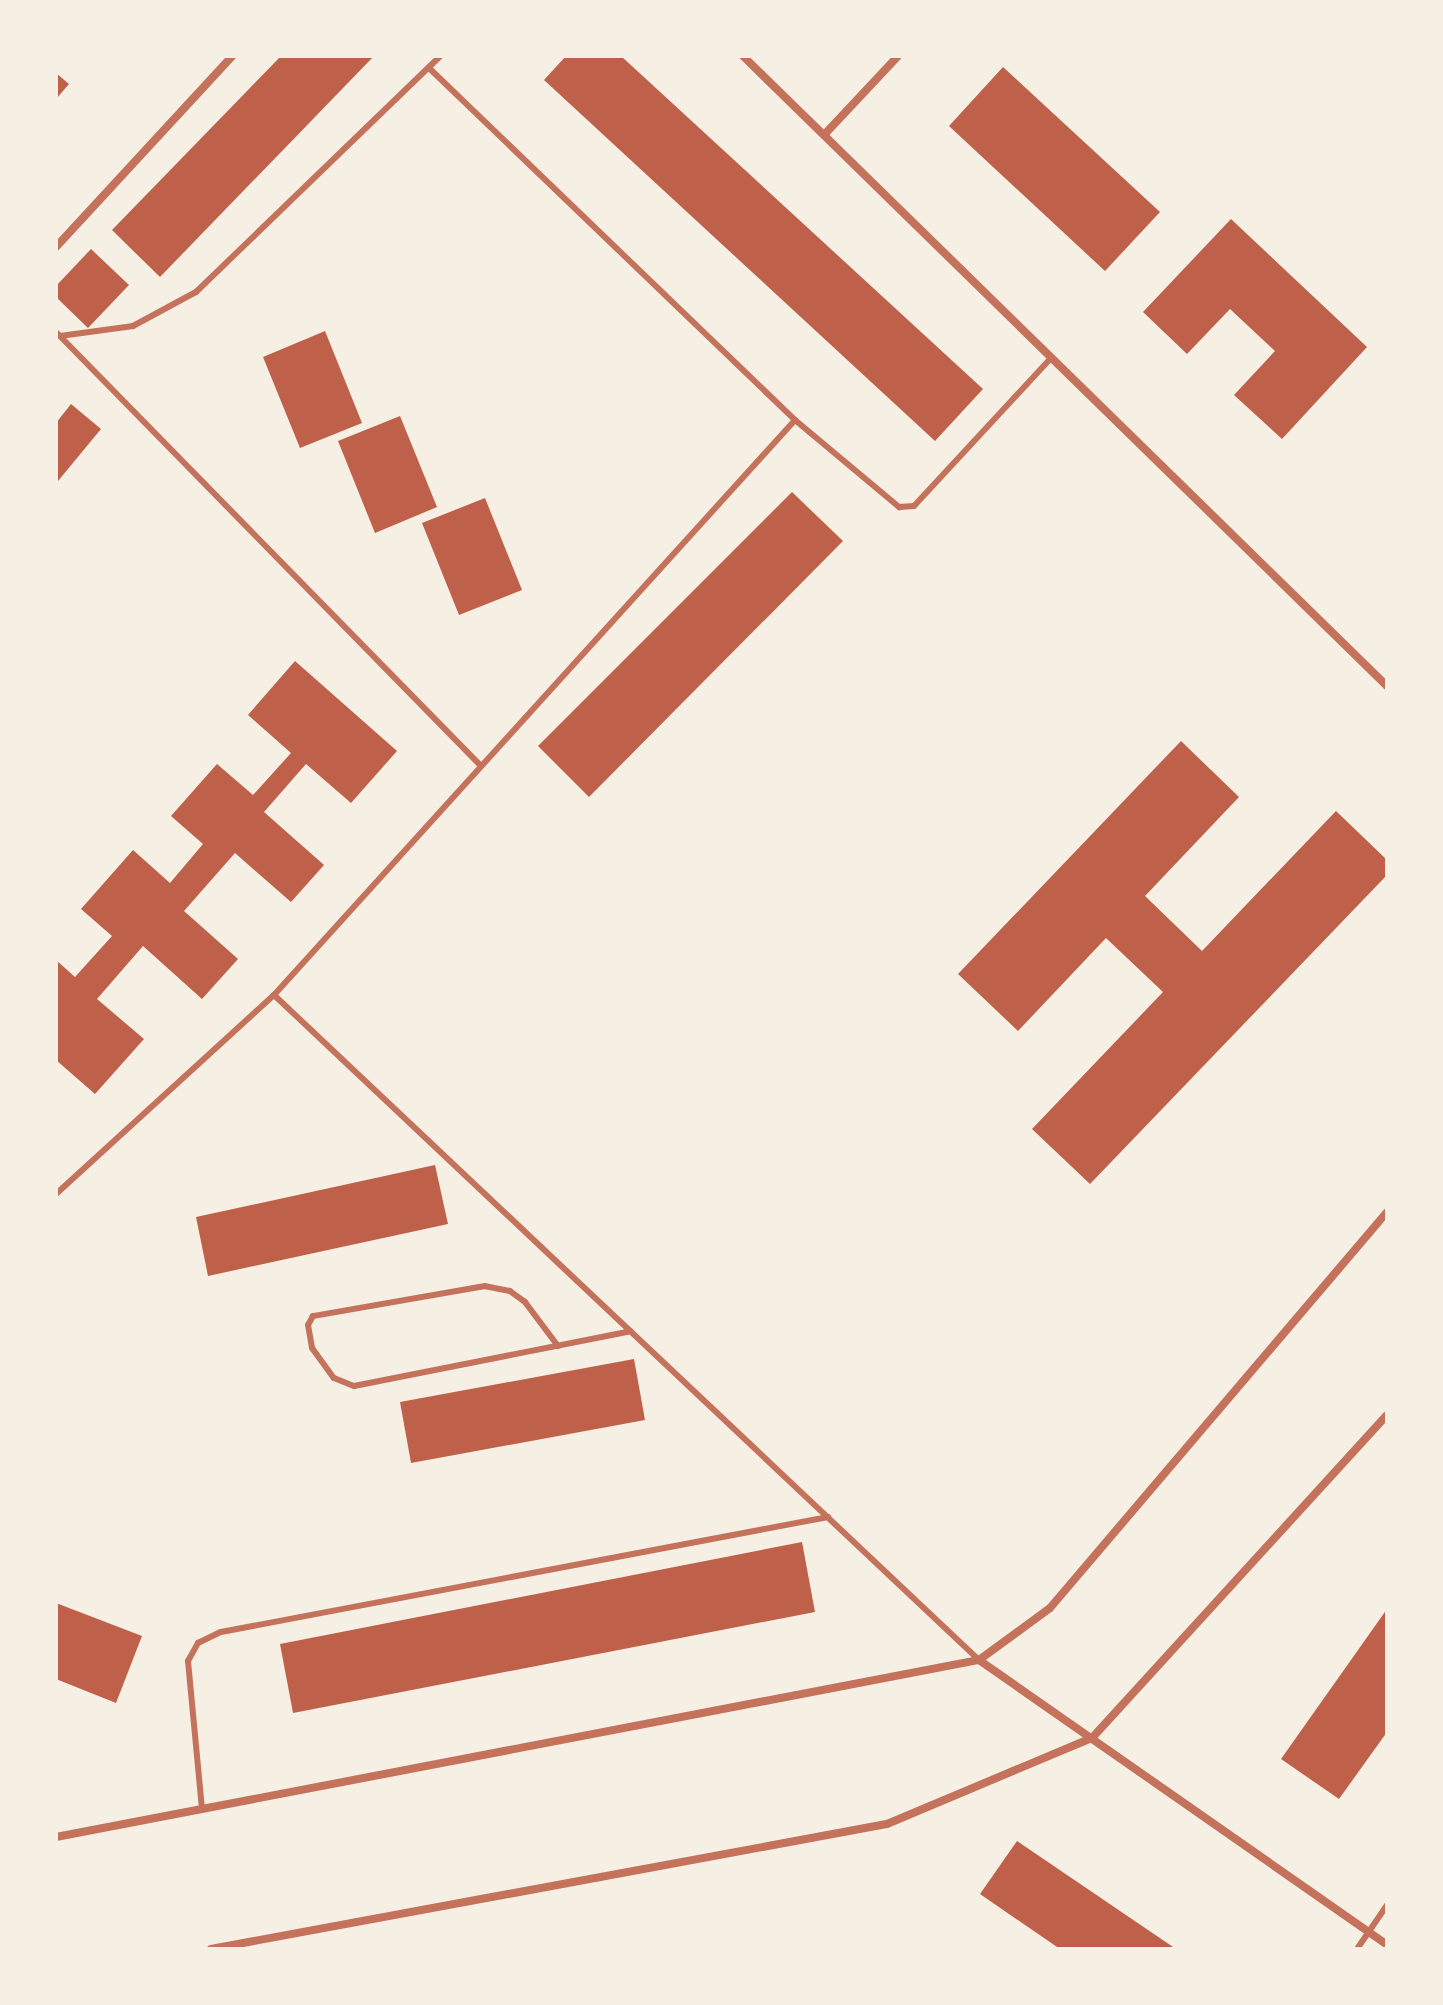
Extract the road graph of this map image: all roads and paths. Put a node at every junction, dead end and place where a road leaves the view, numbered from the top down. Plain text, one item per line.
1 (232, 56) edge
2 (440, 56) edge
3 (743, 56) edge
4 (898, 56) edge
5 (429, 68) junction
6 (824, 135) junction
7 (56, 247) edge
8 (58, 334) edge
9 (1051, 358) junction
10 (795, 420) junction
11 (1387, 686) edge
12 (481, 766) junction
13 (274, 995) junction
14 (56, 1194) edge
15 (1387, 1212) edge
16 (631, 1331) junction
17 (558, 1346) junction
18 (1387, 1415) edge
19 (828, 1517) junction
20 (979, 1660) junction
21 (1092, 1738) junction
22 (202, 1809) junction
23 (56, 1837) edge
24 (1387, 1905) edge
25 (1369, 1933) junction
26 (1387, 1945) edge
27 (211, 1949) edge
28 (1357, 1949) edge

1 - 7 street
2 - 5 lane
3 - 6 street
4 - 6 street
5 - 8 lane
5 - 10 lane
6 - 9 street
8 - 12 lane
9 - 10 lane
9 - 11 street
10 - 12 lane
12 - 13 lane
13 - 14 lane
13 - 16 lane
15 - 20 street
16 - 17 lane
16 - 19 lane
17 - 17 lane
18 - 21 street
19 - 20 lane
19 - 22 lane
20 - 21 street
20 - 22 street
21 - 25 street
21 - 27 street
22 - 23 street
24 - 25 lane
25 - 26 street
25 - 28 lane

